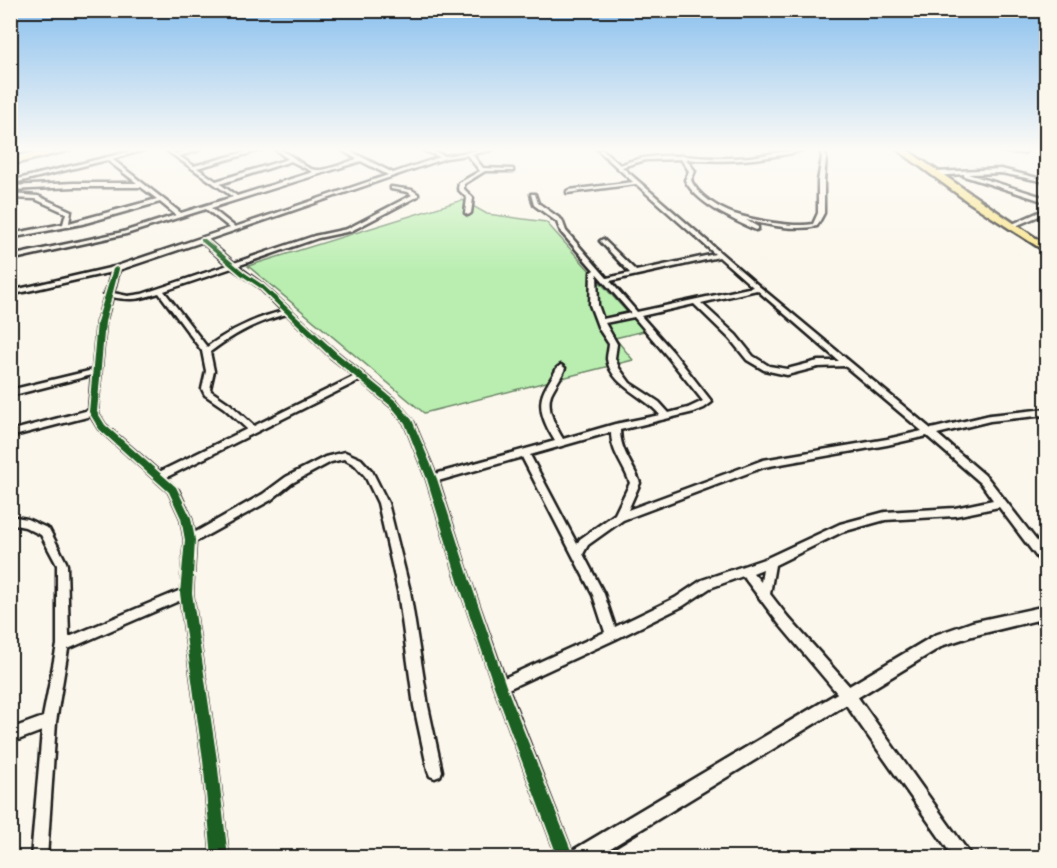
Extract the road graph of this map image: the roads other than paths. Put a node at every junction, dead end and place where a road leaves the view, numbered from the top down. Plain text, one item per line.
1 (149, 191) edge
2 (227, 191) edge
3 (262, 191) edge
4 (347, 191) edge
5 (407, 191) edge
6 (463, 191) edge
7 (580, 191) edge
8 (645, 191) edge
9 (694, 191) edge
10 (821, 191) edge
11 (958, 191) edge
12 (1018, 191) edge
13 (569, 192) dead end
14 (533, 195) dead end
15 (10, 196) edge
16 (237, 198) junction
17 (161, 200) junction
18 (1047, 200) edge
19 (208, 208) junction
20 (1047, 211) edge
21 (468, 213) dead end
22 (732, 215) junction
23 (181, 216) junction
24 (66, 225) junction
25 (1011, 226) junction
26 (756, 228) dead end
27 (234, 229) junction
28 (10, 236) edge
29 (203, 240) junction
30 (603, 241) dead end
31 (1045, 248) edge
32 (720, 255) junction
33 (10, 258) edge
34 (232, 265) junction
35 (116, 268) junction
36 (594, 272) dead end
37 (635, 274) junction
38 (608, 282) junction
39 (758, 288) junction
40 (160, 290) junction
41 (10, 293) edge
42 (107, 294) junction
43 (595, 300) junction
44 (696, 302) junction
45 (286, 312) junction
46 (635, 316) junction
47 (601, 322) junction
48 (206, 351) junction
49 (846, 363) junction
50 (561, 368) dead end
51 (95, 372) junction
52 (360, 377) junction
53 (10, 393) edge
54 (93, 412) junction
55 (1047, 412) edge
56 (666, 416) junction
57 (615, 428) junction
58 (252, 429) junction
59 (931, 432) junction
60 (10, 434) edge
61 (561, 444) junction
62 (525, 455) junction
63 (160, 476) junction
64 (432, 479) junction
65 (1001, 502) junction
66 (620, 517) junction
67 (10, 520) edge
68 (190, 540) junction
69 (577, 555) junction
70 (1047, 561) edge
71 (770, 562) junction
72 (746, 572) junction
73 (186, 593) junction
74 (764, 595) junction
75 (1047, 612) edge
76 (612, 635) junction
77 (63, 645) junction
78 (500, 686) junction
79 (847, 693) junction
80 (49, 722) junction
81 (10, 736) edge
82 (435, 771) dead end
83 (582, 856) edge
84 (39, 858) edge
85 (220, 858) edge
86 (566, 858) edge
87 (964, 858) edge

1 - 17 street
2 - 16 street
3 - 16 street
4 - 27 street
5 - 34 street
6 - 21 street
7 - 13 street
8 - 32 street
9 - 22 street
10 - 22 street
11 - 25 highway
12 - 18 street
14 - 38 street
15 - 24 street
16 - 19 street
17 - 23 street
17 - 24 street
19 - 23 street
19 - 27 street
20 - 25 street
22 - 26 street
23 - 33 street
24 - 28 street
25 - 31 highway
27 - 29 street
29 - 34 street
29 - 35 street
30 - 37 street
32 - 37 street
32 - 39 street
34 - 40 street
34 - 45 street
35 - 41 street
35 - 42 street
36 - 43 street
37 - 38 street
38 - 43 street
38 - 46 street
39 - 44 street
39 - 49 street
40 - 42 street
40 - 48 street
42 - 51 street
43 - 47 street
44 - 46 street
44 - 49 street
45 - 48 street
45 - 52 street
46 - 47 street
46 - 56 street
47 - 56 street
48 - 58 street
49 - 59 street
50 - 61 street
51 - 53 street
51 - 54 street
52 - 58 street
52 - 64 street
54 - 60 street
54 - 63 street
55 - 59 street
56 - 57 street
57 - 61 street
57 - 66 street
58 - 63 street
59 - 65 street
59 - 66 street
61 - 62 street
62 - 64 street
62 - 69 street
63 - 68 street
64 - 78 street
65 - 70 street
65 - 71 street
66 - 69 street
67 - 77 street
68 - 73 street
68 - 82 street
69 - 76 street
71 - 72 street
71 - 74 street
72 - 74 street
72 - 76 street
73 - 77 street
73 - 85 street
74 - 79 street
75 - 79 street
76 - 78 street
77 - 80 street
78 - 86 street
79 - 83 street
79 - 87 street
80 - 81 street
80 - 84 street

